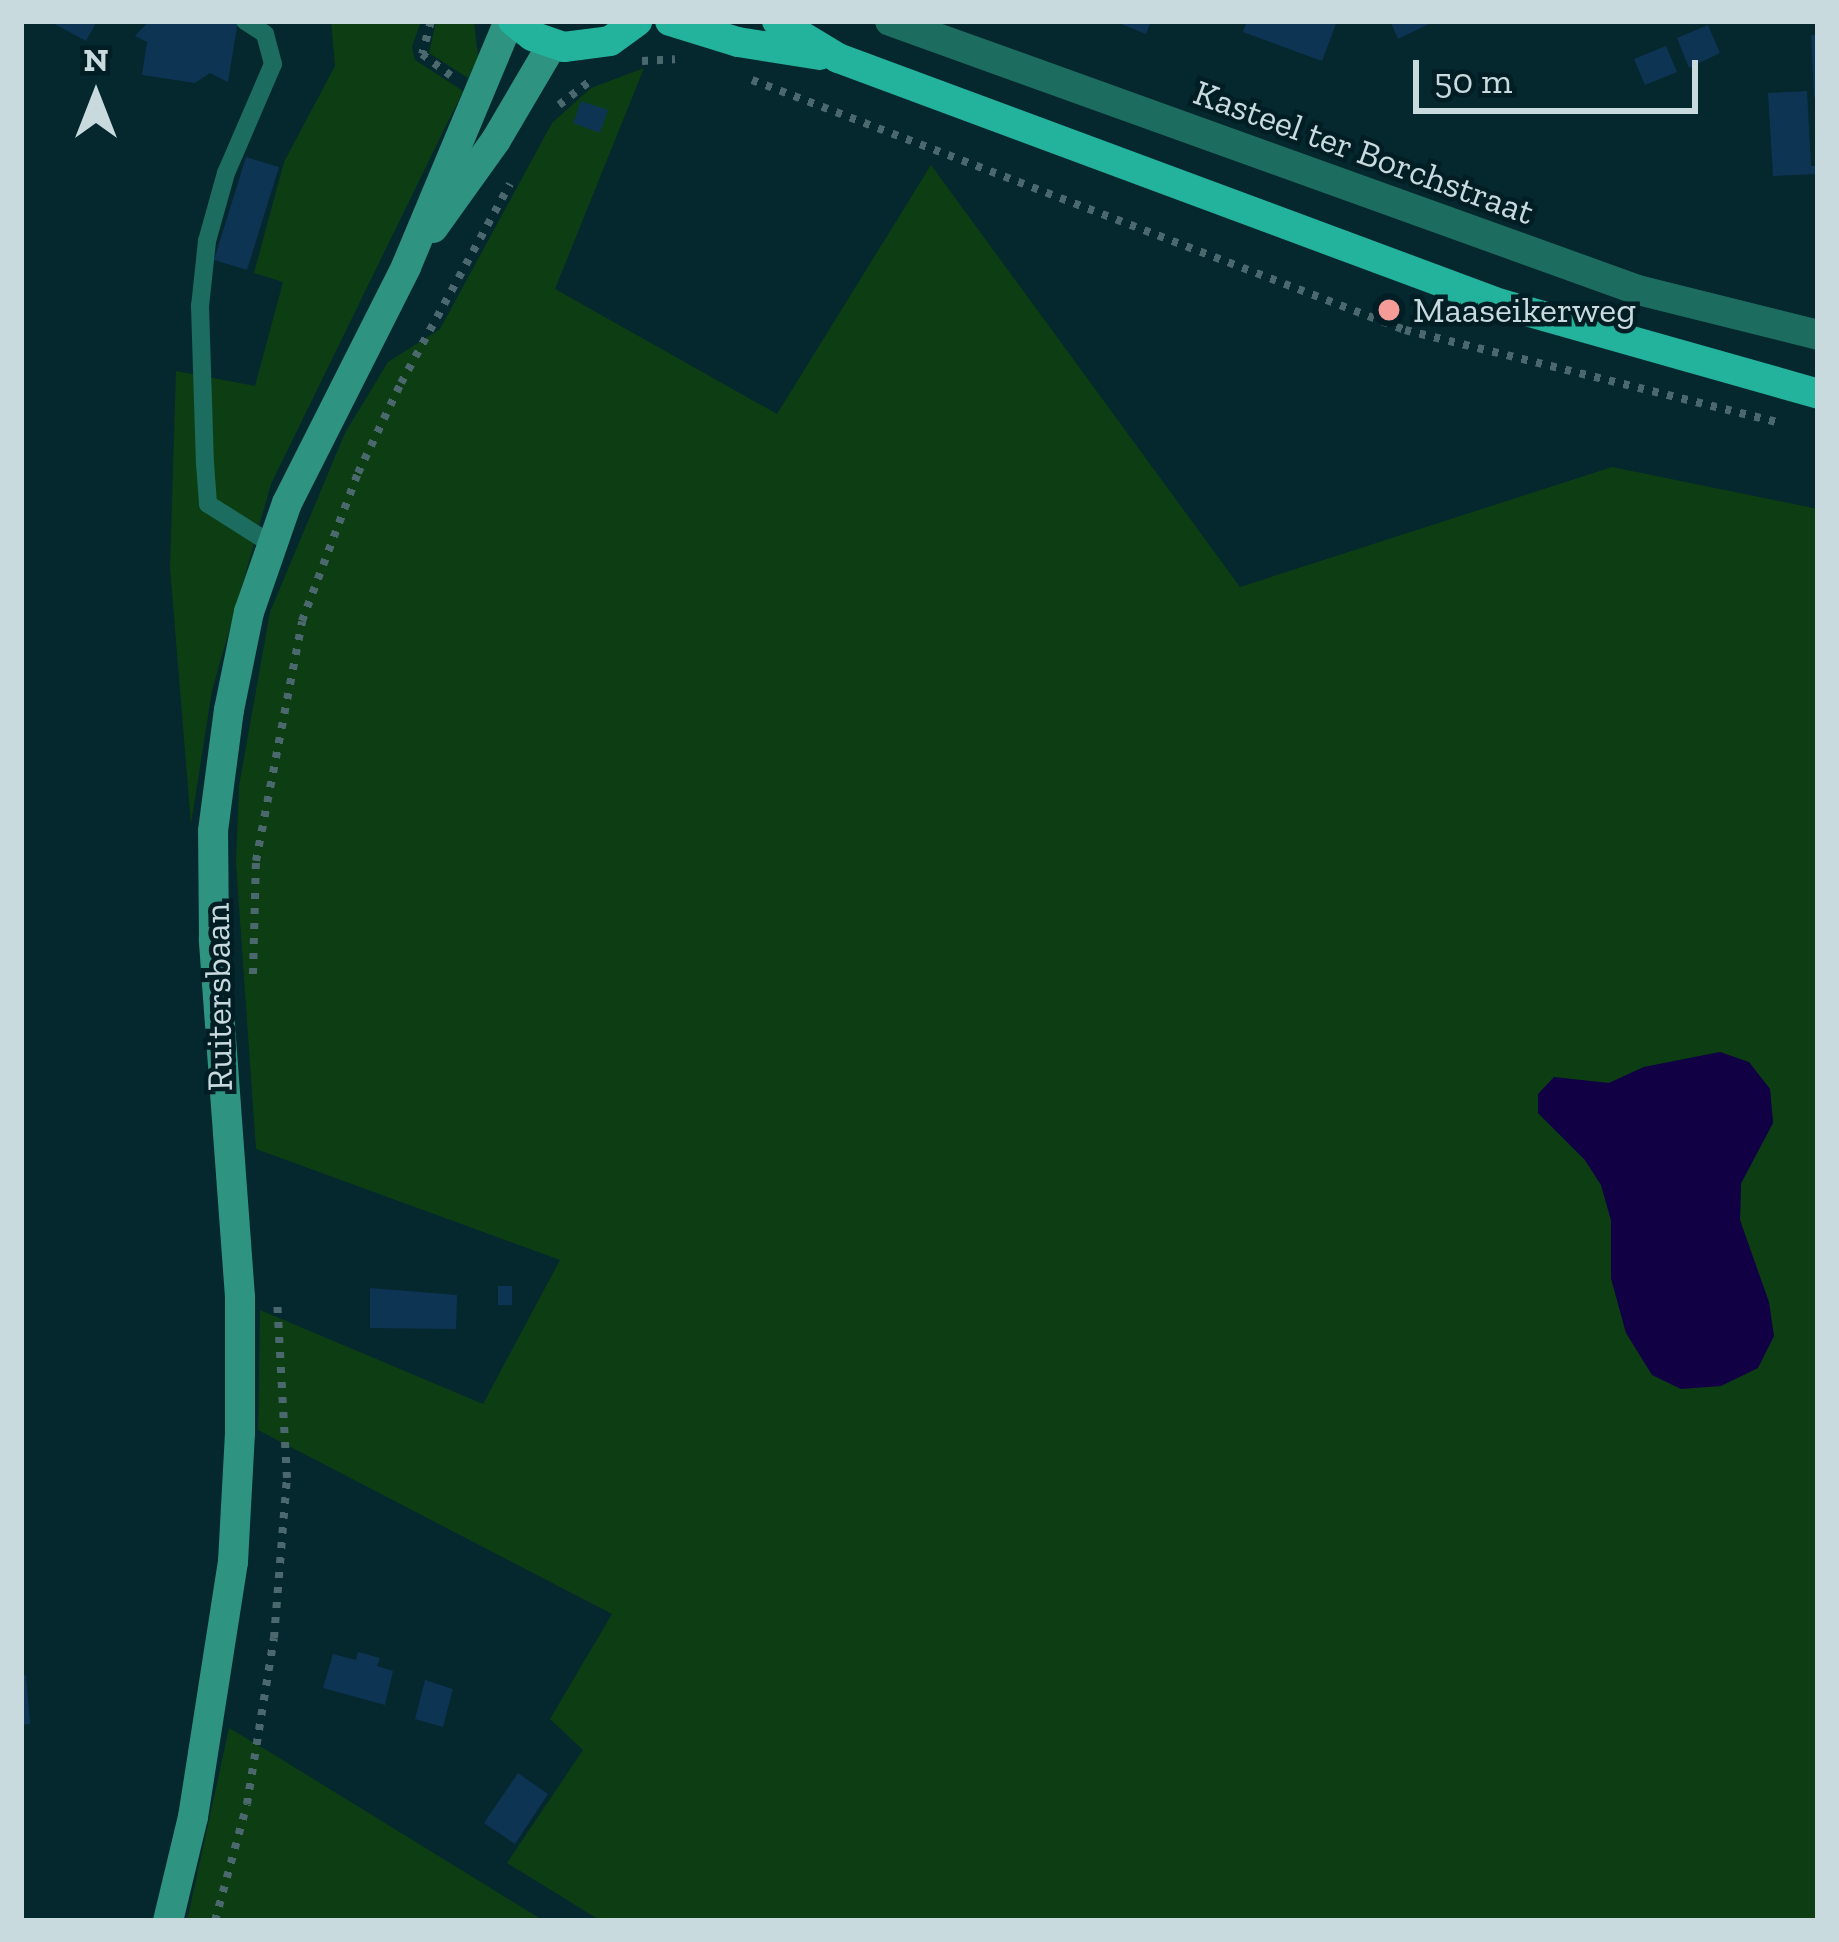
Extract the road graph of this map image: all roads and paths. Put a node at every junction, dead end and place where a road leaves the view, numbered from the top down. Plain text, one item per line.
1 (245, 21) edge
2 (431, 21) edge
3 (511, 21) edge
4 (638, 21) edge
5 (670, 21) edge
6 (777, 21) edge
7 (890, 21) edge
8 (552, 45) junction
9 (838, 58) junction
10 (731, 71) dead end
11 (467, 85) dead end
12 (521, 164) dead end
13 (406, 267) junction
14 (1818, 334) edge
15 (1818, 394) edge
16 (1799, 427) dead end
17 (271, 544) junction
18 (253, 992) dead end
19 (275, 1285) dead end
20 (168, 1921) edge
21 (215, 1921) edge

1 - 17 lane
2 - 11 path
3 - 8 main road
3 - 13 street, Ruitersbaan
4 - 8 main road
5 - 9 main road
6 - 9 main road
7 - 14 street, Kasteel ter Borchstraat
8 - 13 street, Ruitersbaan
9 - 15 main road
10 - 16 path
12 - 18 path, Ruitersbaan
13 - 17 street, Ruitersbaan
17 - 20 street, Ruitersbaan
19 - 21 path

